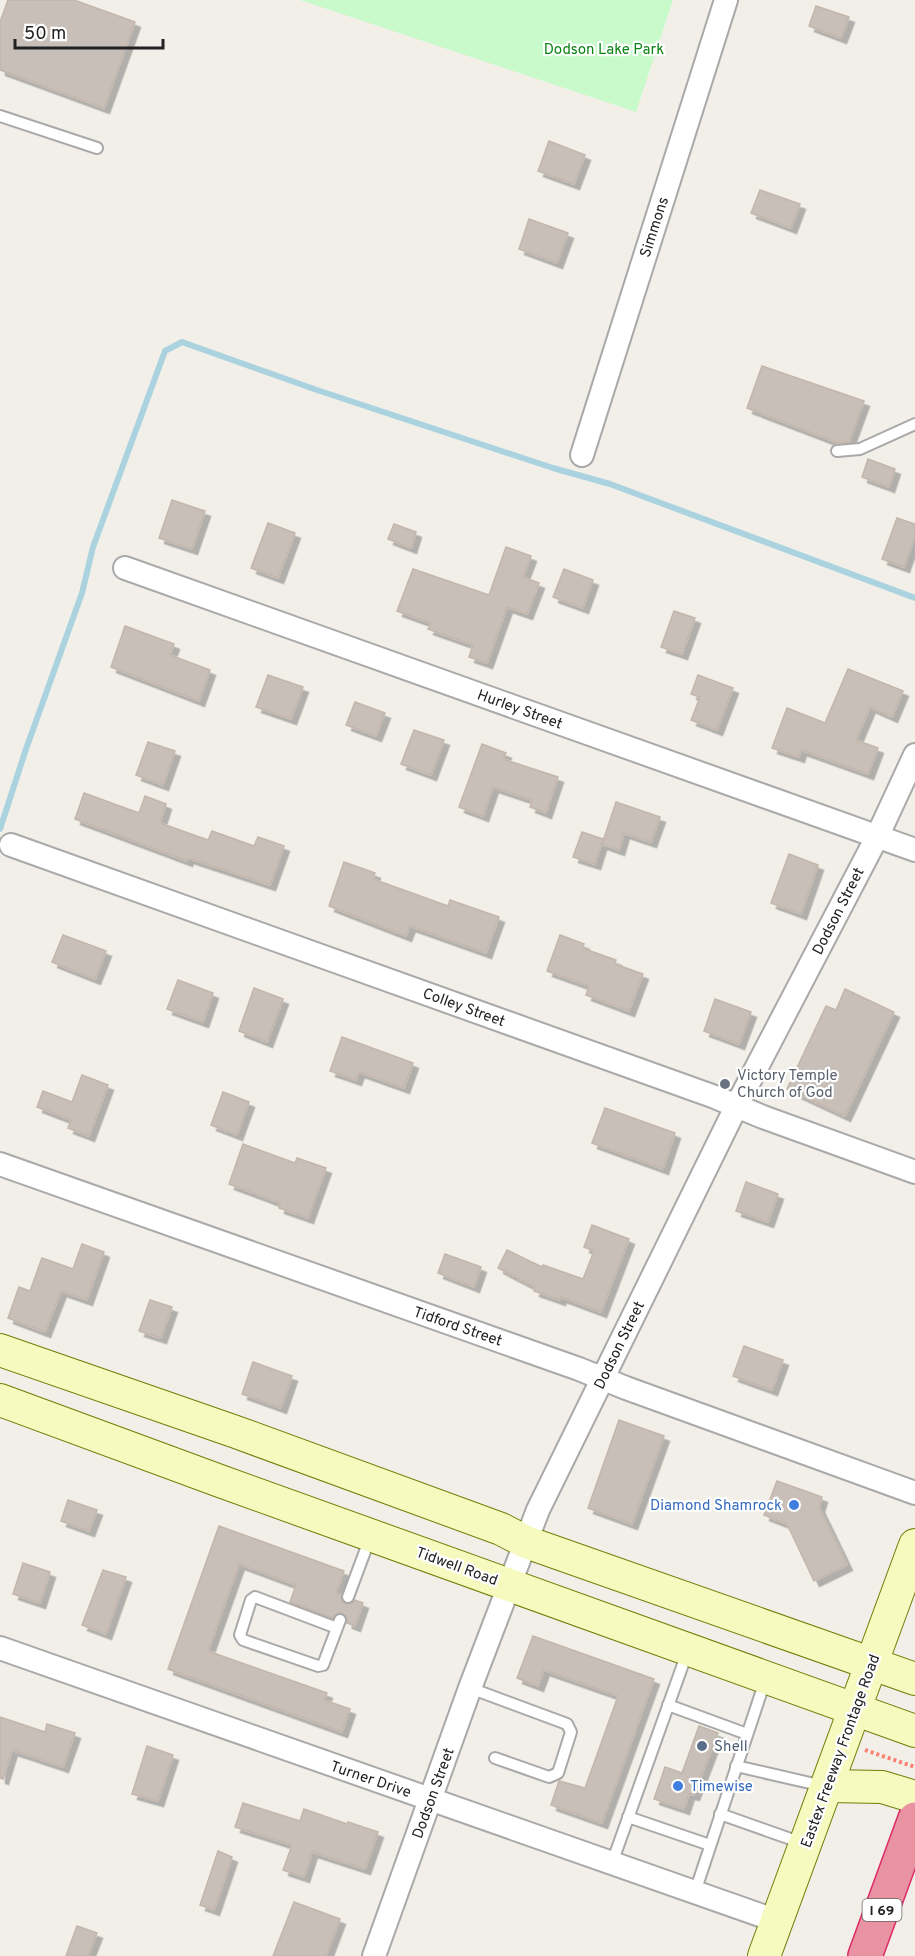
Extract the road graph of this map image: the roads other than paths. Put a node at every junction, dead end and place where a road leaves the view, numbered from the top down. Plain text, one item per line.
1 (726, 0) edge
2 (0, 116) edge
3 (97, 148) dead end
4 (915, 424) edge
5 (837, 451) dead end
6 (582, 455) dead end
7 (125, 568) dead end
8 (915, 755) edge
9 (877, 837) junction
10 (11, 845) dead end
11 (915, 850) edge
12 (737, 1105) junction
13 (0, 1164) edge
14 (915, 1172) edge
15 (0, 1350) edge
16 (603, 1379) junction
17 (0, 1400) edge
18 (236, 1432) junction
19 (220, 1481) junction
20 (915, 1493) edge
21 (371, 1535) junction
22 (526, 1542) junction
23 (912, 1566) edge
24 (510, 1585) junction
25 (348, 1598) dead end
26 (339, 1624) joint
27 (0, 1648) edge
28 (688, 1650) junction
29 (872, 1664) junction
30 (766, 1678) junction
31 (915, 1679) edge
32 (470, 1688) junction
33 (668, 1705) junction
34 (855, 1710) junction
35 (915, 1731) edge
36 (747, 1734) junction
37 (495, 1758) dead end
38 (736, 1766) junction
39 (827, 1786) junction
40 (915, 1797) edge
41 (431, 1800) junction
42 (720, 1814) junction
43 (628, 1817) junction
44 (915, 1819) edge
45 (805, 1844) junction
46 (710, 1845) junction
47 (612, 1863) junction
48 (695, 1892) junction
49 (777, 1921) junction
50 (374, 1956) edge
51 (764, 1956) edge
52 (865, 1956) edge

1 - 6 street, Simmons
2 - 3 lane
4 - 5 lane
7 - 9 street, Hurley Street
8 - 9 street, Dodson Street
9 - 11 street, Hurley Street
9 - 12 street, Dodson Street
10 - 12 street, Colley Street
12 - 14 street, Colley Street
12 - 16 street, Dodson Street
13 - 16 street, Tidford Street
15 - 18 main road
16 - 20 street, Tidford Street
16 - 22 street, Dodson Street
17 - 19 main road, Tidwell Road
18 - 19 main road
18 - 22 main road
19 - 21 main road, Tidwell Road
21 - 24 main road, Tidwell Road
21 - 25 lane
22 - 24 street, Dodson Street
22 - 29 main road
23 - 29 main road, Eastex Freeway Frontage Road
24 - 28 main road, Tidwell Road
24 - 32 street, Dodson Street
26 - 26 lane
27 - 41 street, Turner Drive
28 - 30 main road, Tidwell Road
28 - 33 lane
29 - 31 main road
29 - 34 main road, Eastex Freeway Frontage Road
30 - 34 main road, Tidwell Road
30 - 36 lane
32 - 37 lane
32 - 41 street, Dodson Street
33 - 36 lane
33 - 43 lane
34 - 35 main road, Tidwell Road
34 - 39 main road, Eastex Freeway Frontage Road
36 - 38 lane
38 - 39 lane
38 - 42 lane
39 - 40 main road
39 - 45 main road, Eastex Freeway Frontage Road
41 - 47 street, Turner Drive
41 - 50 street, Dodson Street
42 - 45 lane
42 - 46 lane
43 - 46 lane
43 - 47 lane
44 - 52 highway, I 69
45 - 49 main road, Eastex Freeway Frontage Road
46 - 48 lane
47 - 48 street, Turner Drive
48 - 49 street, Turner Drive
49 - 51 main road, Eastex Freeway Frontage Road

